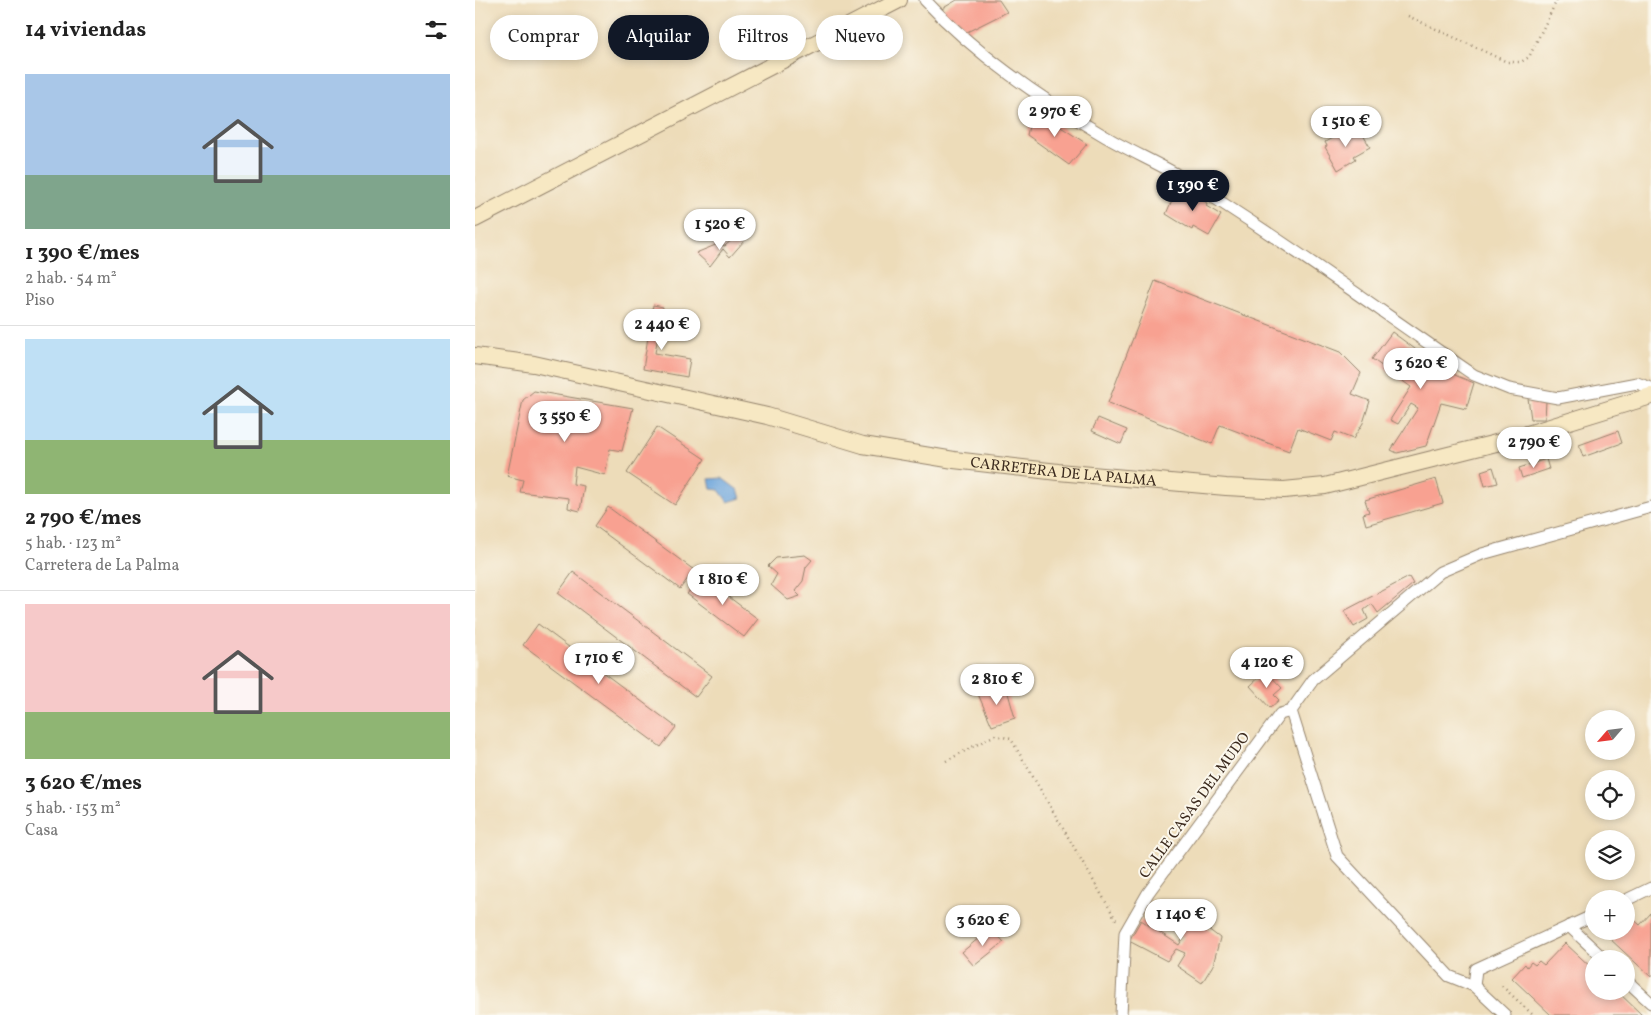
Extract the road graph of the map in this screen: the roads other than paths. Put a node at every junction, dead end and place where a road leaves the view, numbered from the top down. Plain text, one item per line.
1 (899, 0) edge
2 (925, 0) edge
3 (475, 219) edge
4 (475, 356) edge
5 (1651, 388) edge
6 (1651, 396) edge
7 (1651, 507) edge
8 (1291, 711) junction
9 (1651, 888) edge
10 (1635, 896) edge
11 (1585, 918) edge
12 (1569, 926) junction
13 (1594, 950) edge
14 (1474, 986) junction
15 (1635, 988) edge
16 (1651, 1003) edge
17 (1121, 1015) edge
18 (1505, 1015) edge

1 - 3 main road
2 - 5 street
4 - 6 main road, CARRETERA DE LA PALMA
7 - 8 street, CALLE CASAS DEL MUDO
8 - 14 street
8 - 17 street, CALLE CASAS DEL MUDO
9 - 10 street
11 - 12 street
12 - 13 street
12 - 14 street
14 - 18 street
15 - 16 street

